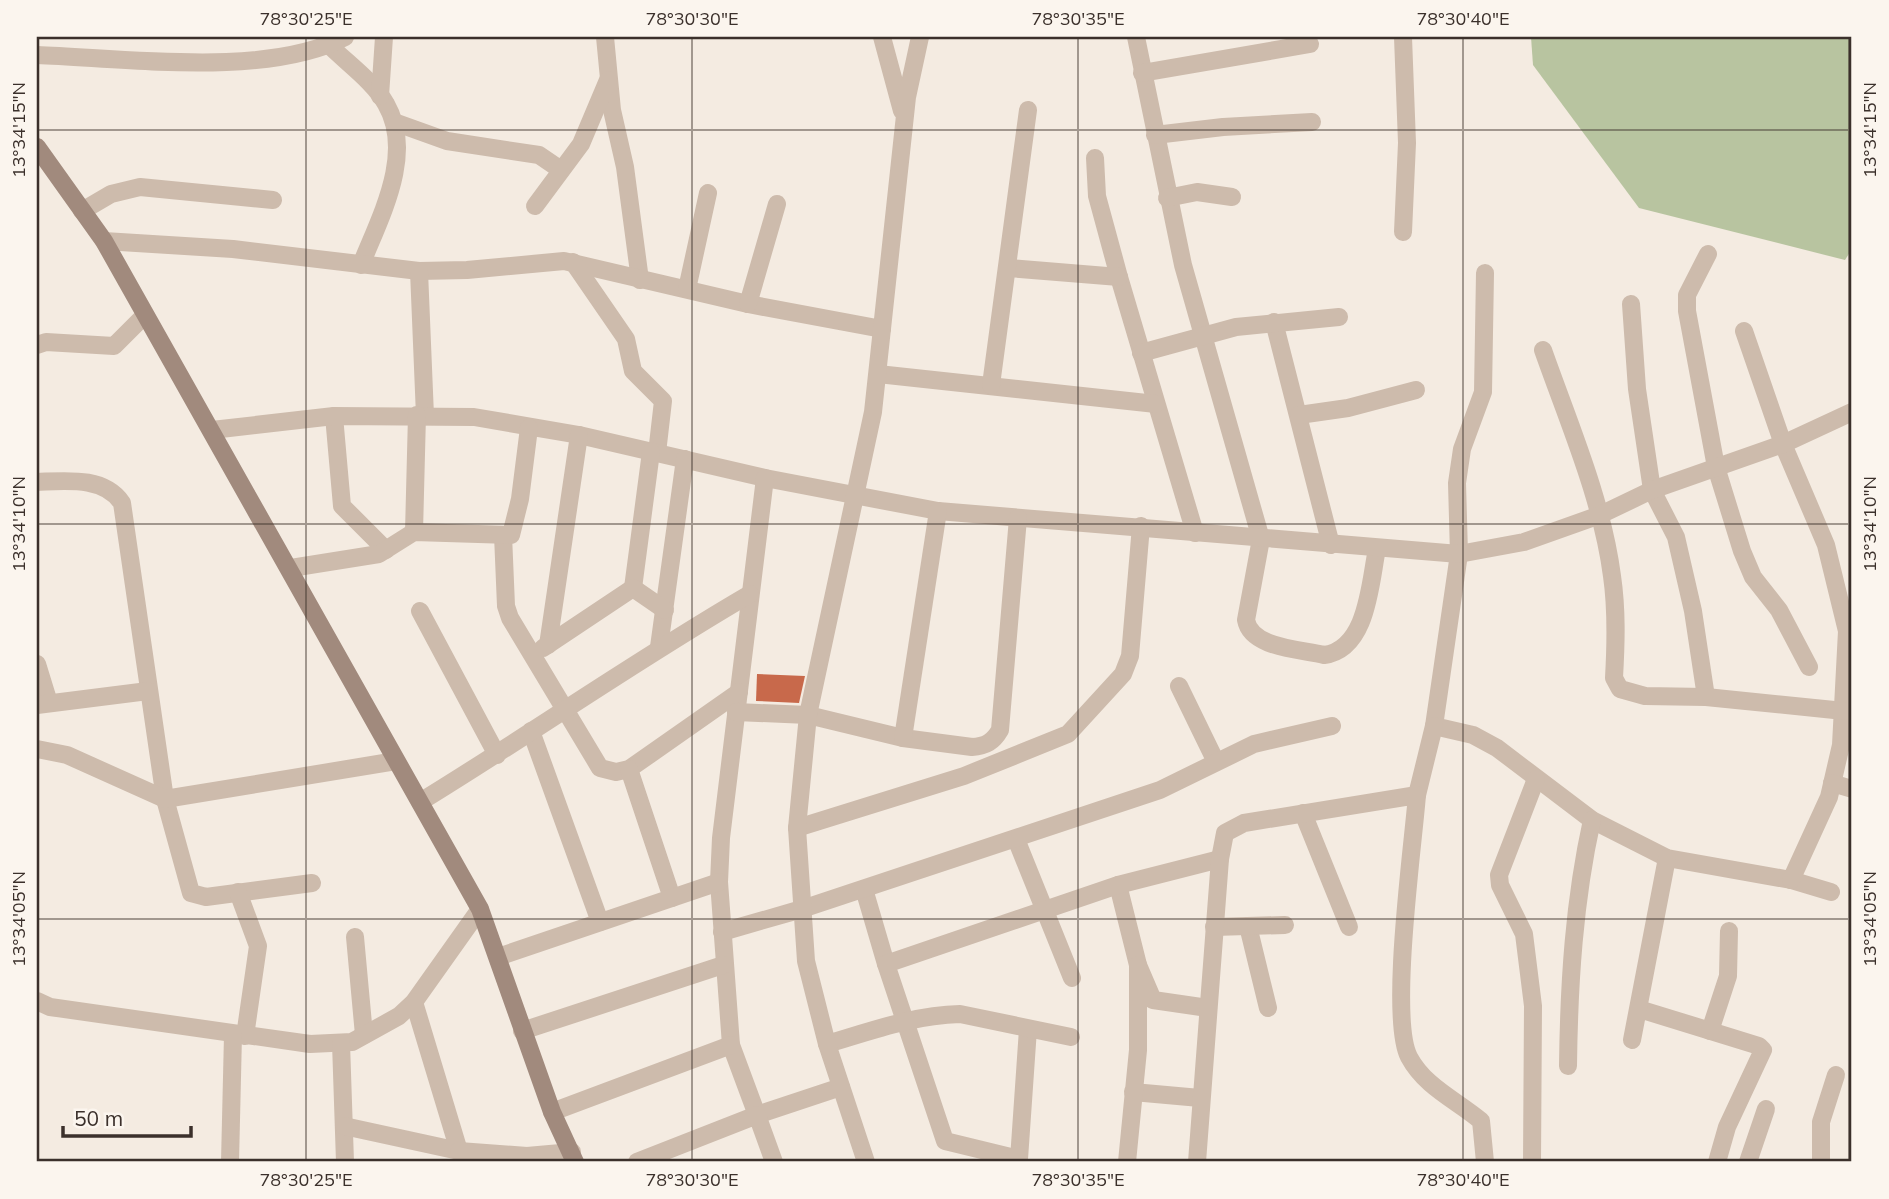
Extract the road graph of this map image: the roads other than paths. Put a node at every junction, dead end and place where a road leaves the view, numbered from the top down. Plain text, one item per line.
1 (345, 37) edge
2 (384, 37) edge
3 (605, 37) edge
4 (882, 37) edge
5 (920, 37) edge
6 (1136, 37) edge
7 (1403, 37) edge
8 (1310, 44) dead end
9 (328, 46) junction
10 (37, 55) edge
11 (1142, 73) junction
12 (610, 77) junction
13 (380, 96) junction
14 (1028, 110) dead end
15 (394, 122) junction
16 (904, 122) junction
17 (1312, 122) dead end
18 (1155, 135) junction
19 (37, 147) edge
20 (1095, 158) dead end
21 (561, 170) junction
22 (708, 192) dead end
23 (1232, 197) dead end
24 (1167, 198) junction
25 (273, 200) dead end
26 (777, 204) dead end
27 (535, 206) dead end
28 (82, 211) junction
29 (1403, 232) dead end
30 (104, 241) junction
31 (1708, 254) dead end
32 (573, 262) junction
33 (361, 265) junction
34 (1007, 268) junction
35 (418, 271) junction
36 (1485, 273) dead end
37 (1119, 277) junction
38 (640, 280) junction
39 (687, 289) junction
40 (748, 304) junction
41 (1631, 304) dead end
42 (144, 316) junction
43 (1339, 317) dead end
44 (1274, 322) junction
45 (882, 329) junction
46 (1744, 331) dead end
47 (1202, 335) junction
48 (37, 345) edge
49 (1544, 350) dead end
50 (1141, 353) junction
51 (878, 374) junction
52 (991, 385) junction
53 (1416, 390) dead end
54 (1156, 404) junction
55 (1852, 412) edge
56 (1298, 415) junction
57 (334, 416) junction
58 (421, 416) junction
59 (529, 428) junction
60 (212, 430) junction
61 (579, 435) junction
62 (1783, 444) junction
63 (654, 453) junction
64 (685, 459) junction
65 (1716, 467) junction
66 (765, 478) junction
67 (37, 482) edge
68 (1652, 490) junction
69 (855, 496) junction
70 (938, 511) junction
71 (1600, 515) junction
72 (1018, 517) junction
73 (1140, 526) junction
74 (414, 532) junction
75 (1195, 533) junction
76 (503, 535) junction
77 (1261, 539) junction
78 (1331, 545) junction
79 (1377, 548) junction
80 (386, 550) junction
81 (1459, 554) junction
82 (291, 568) junction
83 (634, 588) junction
84 (750, 594) junction
85 (665, 610) junction
86 (420, 611) dead end
87 (1850, 631) edge
88 (659, 647) junction
89 (541, 650) junction
90 (37, 664) edge
91 (1809, 667) dead end
92 (1179, 687) dead end
93 (148, 691) junction
94 (739, 692) junction
95 (1706, 697) junction
96 (43, 704) edge
97 (566, 711) junction
98 (1844, 711) junction
99 (736, 712) junction
100 (808, 715) junction
101 (1332, 726) dead end
102 (1434, 726) junction
103 (531, 731) junction
104 (903, 738) junction
105 (37, 749) edge
106 (496, 755) junction
107 (396, 761) junction
108 (1216, 762) junction
109 (629, 769) junction
110 (1536, 779) junction
111 (1832, 783) junction
112 (1852, 789) edge
113 (1417, 795) junction
114 (165, 799) junction
115 (420, 802) junction
116 (1303, 813) junction
117 (1592, 820) junction
118 (797, 828) junction
119 (1016, 839) junction
120 (1667, 858) junction
121 (1220, 859) junction
122 (1791, 880) junction
123 (719, 882) junction
124 (312, 883) dead end
125 (1118, 885) junction
126 (864, 889) junction
127 (238, 892) junction
128 (1831, 892) dead end
129 (672, 898) junction
130 (480, 909) junction
131 (802, 909) junction
132 (1046, 910) junction
133 (600, 922) junction
134 (1285, 925) dead end
135 (1248, 926) junction
136 (1214, 927) junction
137 (1349, 928) dead end
138 (1729, 931) dead end
139 (722, 932) junction
140 (355, 937) dead end
141 (498, 957) junction
142 (886, 964) junction
143 (723, 965) junction
144 (1138, 965) junction
145 (1072, 978) dead end
146 (414, 1002) junction
147 (41, 1005) edge
148 (1208, 1008) junction
149 (1268, 1008) dead end
150 (1639, 1009) junction
151 (905, 1021) junction
152 (1028, 1029) junction
153 (522, 1031) junction
154 (1710, 1031) junction
155 (364, 1035) junction
156 (239, 1036) junction
157 (1070, 1037) dead end
158 (1632, 1040) dead end
159 (341, 1043) junction
160 (827, 1044) junction
161 (732, 1045) junction
162 (1568, 1066) dead end
163 (1836, 1075) dead end
164 (841, 1087) junction
165 (1133, 1091) junction
166 (1200, 1098) junction
167 (1766, 1110) dead end
168 (552, 1112) junction
169 (757, 1115) junction
170 (344, 1126) junction
171 (459, 1151) junction
172 (573, 1157) edge
173 (1019, 1161) edge
174 (230, 1162) edge
175 (345, 1162) edge
176 (638, 1162) edge
177 (774, 1162) edge
178 (866, 1162) edge
179 (1127, 1162) edge
180 (1197, 1162) edge
181 (1485, 1162) edge
182 (1532, 1162) edge
183 (1717, 1162) edge
184 (1748, 1162) edge
185 (1821, 1162) edge

1 - 9 street
2 - 13 street
3 - 12 street
4 - 16 street
5 - 16 street
6 - 11 street
7 - 29 street
8 - 11 street
9 - 10 street
9 - 13 street
11 - 18 street
12 - 21 street
12 - 38 street
13 - 15 street
14 - 34 street
15 - 21 street
15 - 33 street
16 - 45 street
17 - 18 street
18 - 24 street
19 - 28 street
20 - 37 street
21 - 27 street
22 - 39 street
23 - 24 street
24 - 47 street
25 - 28 street
26 - 40 street
28 - 30 street
30 - 33 street
30 - 42 street
31 - 65 street
32 - 35 street
32 - 38 street
32 - 63 street
33 - 35 street
34 - 37 street
34 - 52 street
35 - 58 street
36 - 81 street
37 - 50 street
38 - 39 street
39 - 40 street
40 - 45 street
41 - 68 street
42 - 48 street
42 - 60 street
43 - 44 street
44 - 47 street
44 - 56 street
45 - 51 street
46 - 62 street
47 - 50 street
47 - 77 street
49 - 71 street
50 - 54 street
51 - 52 street
51 - 69 street
52 - 54 street
53 - 56 street
54 - 75 street
55 - 62 street
56 - 78 street
57 - 58 street
57 - 60 street
57 - 80 street
58 - 59 street
58 - 74 street
59 - 61 street
59 - 76 street
60 - 82 street
61 - 63 street
61 - 89 street
62 - 65 street
62 - 87 street
63 - 64 street
63 - 83 street
64 - 66 street
64 - 85 street
65 - 68 street
65 - 91 street
66 - 69 street
66 - 84 street
67 - 93 street
68 - 71 street
68 - 95 street
69 - 70 street
69 - 100 street
70 - 72 street
70 - 104 street
71 - 81 street
71 - 95 street
72 - 73 street
72 - 104 street
73 - 75 street
73 - 118 street
74 - 76 street
74 - 80 street
75 - 77 street
76 - 89 street
77 - 78 street
77 - 79 street
78 - 79 street
79 - 81 street
80 - 82 street
81 - 102 street
82 - 107 street
83 - 85 street
83 - 89 street
84 - 88 street
84 - 94 street
85 - 88 street
86 - 106 street
87 - 98 street
88 - 97 street
89 - 97 street
90 - 96 street
92 - 108 street
93 - 96 street
93 - 114 street
94 - 99 street
94 - 109 street
95 - 98 street
97 - 103 street
97 - 109 street
98 - 111 street
99 - 100 street
99 - 123 street
100 - 104 street
100 - 118 street
101 - 108 street
102 - 110 street
102 - 113 street
103 - 106 street
103 - 133 street
105 - 114 street
106 - 115 street
107 - 114 street
107 - 115 street
108 - 119 street
109 - 129 street
110 - 117 street
110 - 182 street
111 - 112 street
111 - 122 street
113 - 116 street
113 - 181 street
114 - 127 street
115 - 130 street
116 - 121 street
116 - 137 street
117 - 120 street
117 - 162 street
118 - 131 street
119 - 126 street
119 - 132 street
120 - 122 street
120 - 150 street
121 - 125 street
121 - 136 street
122 - 128 street
123 - 129 street
123 - 139 street
124 - 127 street
125 - 132 street
125 - 144 street
126 - 131 street
126 - 142 street
127 - 156 street
129 - 133 street
130 - 141 street
130 - 146 street
131 - 139 street
131 - 160 street
132 - 142 street
132 - 145 street
133 - 141 street
134 - 135 street
135 - 136 street
135 - 149 street
136 - 148 street
138 - 154 street
139 - 143 street
140 - 155 street
141 - 153 street
142 - 151 street
143 - 153 street
143 - 161 street
144 - 148 street
144 - 165 street
146 - 155 street
146 - 171 street
147 - 156 street
148 - 166 street
150 - 154 street
150 - 158 street
151 - 152 street
151 - 160 street
151 - 173 street
152 - 157 street
152 - 173 street
153 - 168 street
154 - 183 street
155 - 159 street
156 - 159 street
156 - 174 street
159 - 170 street
160 - 164 street
161 - 168 street
161 - 169 street
163 - 185 street
164 - 169 street
164 - 178 street
165 - 166 street
165 - 179 street
166 - 180 street
167 - 184 street
168 - 172 street
169 - 176 street
169 - 177 street
170 - 171 street
170 - 175 street
171 - 172 street

